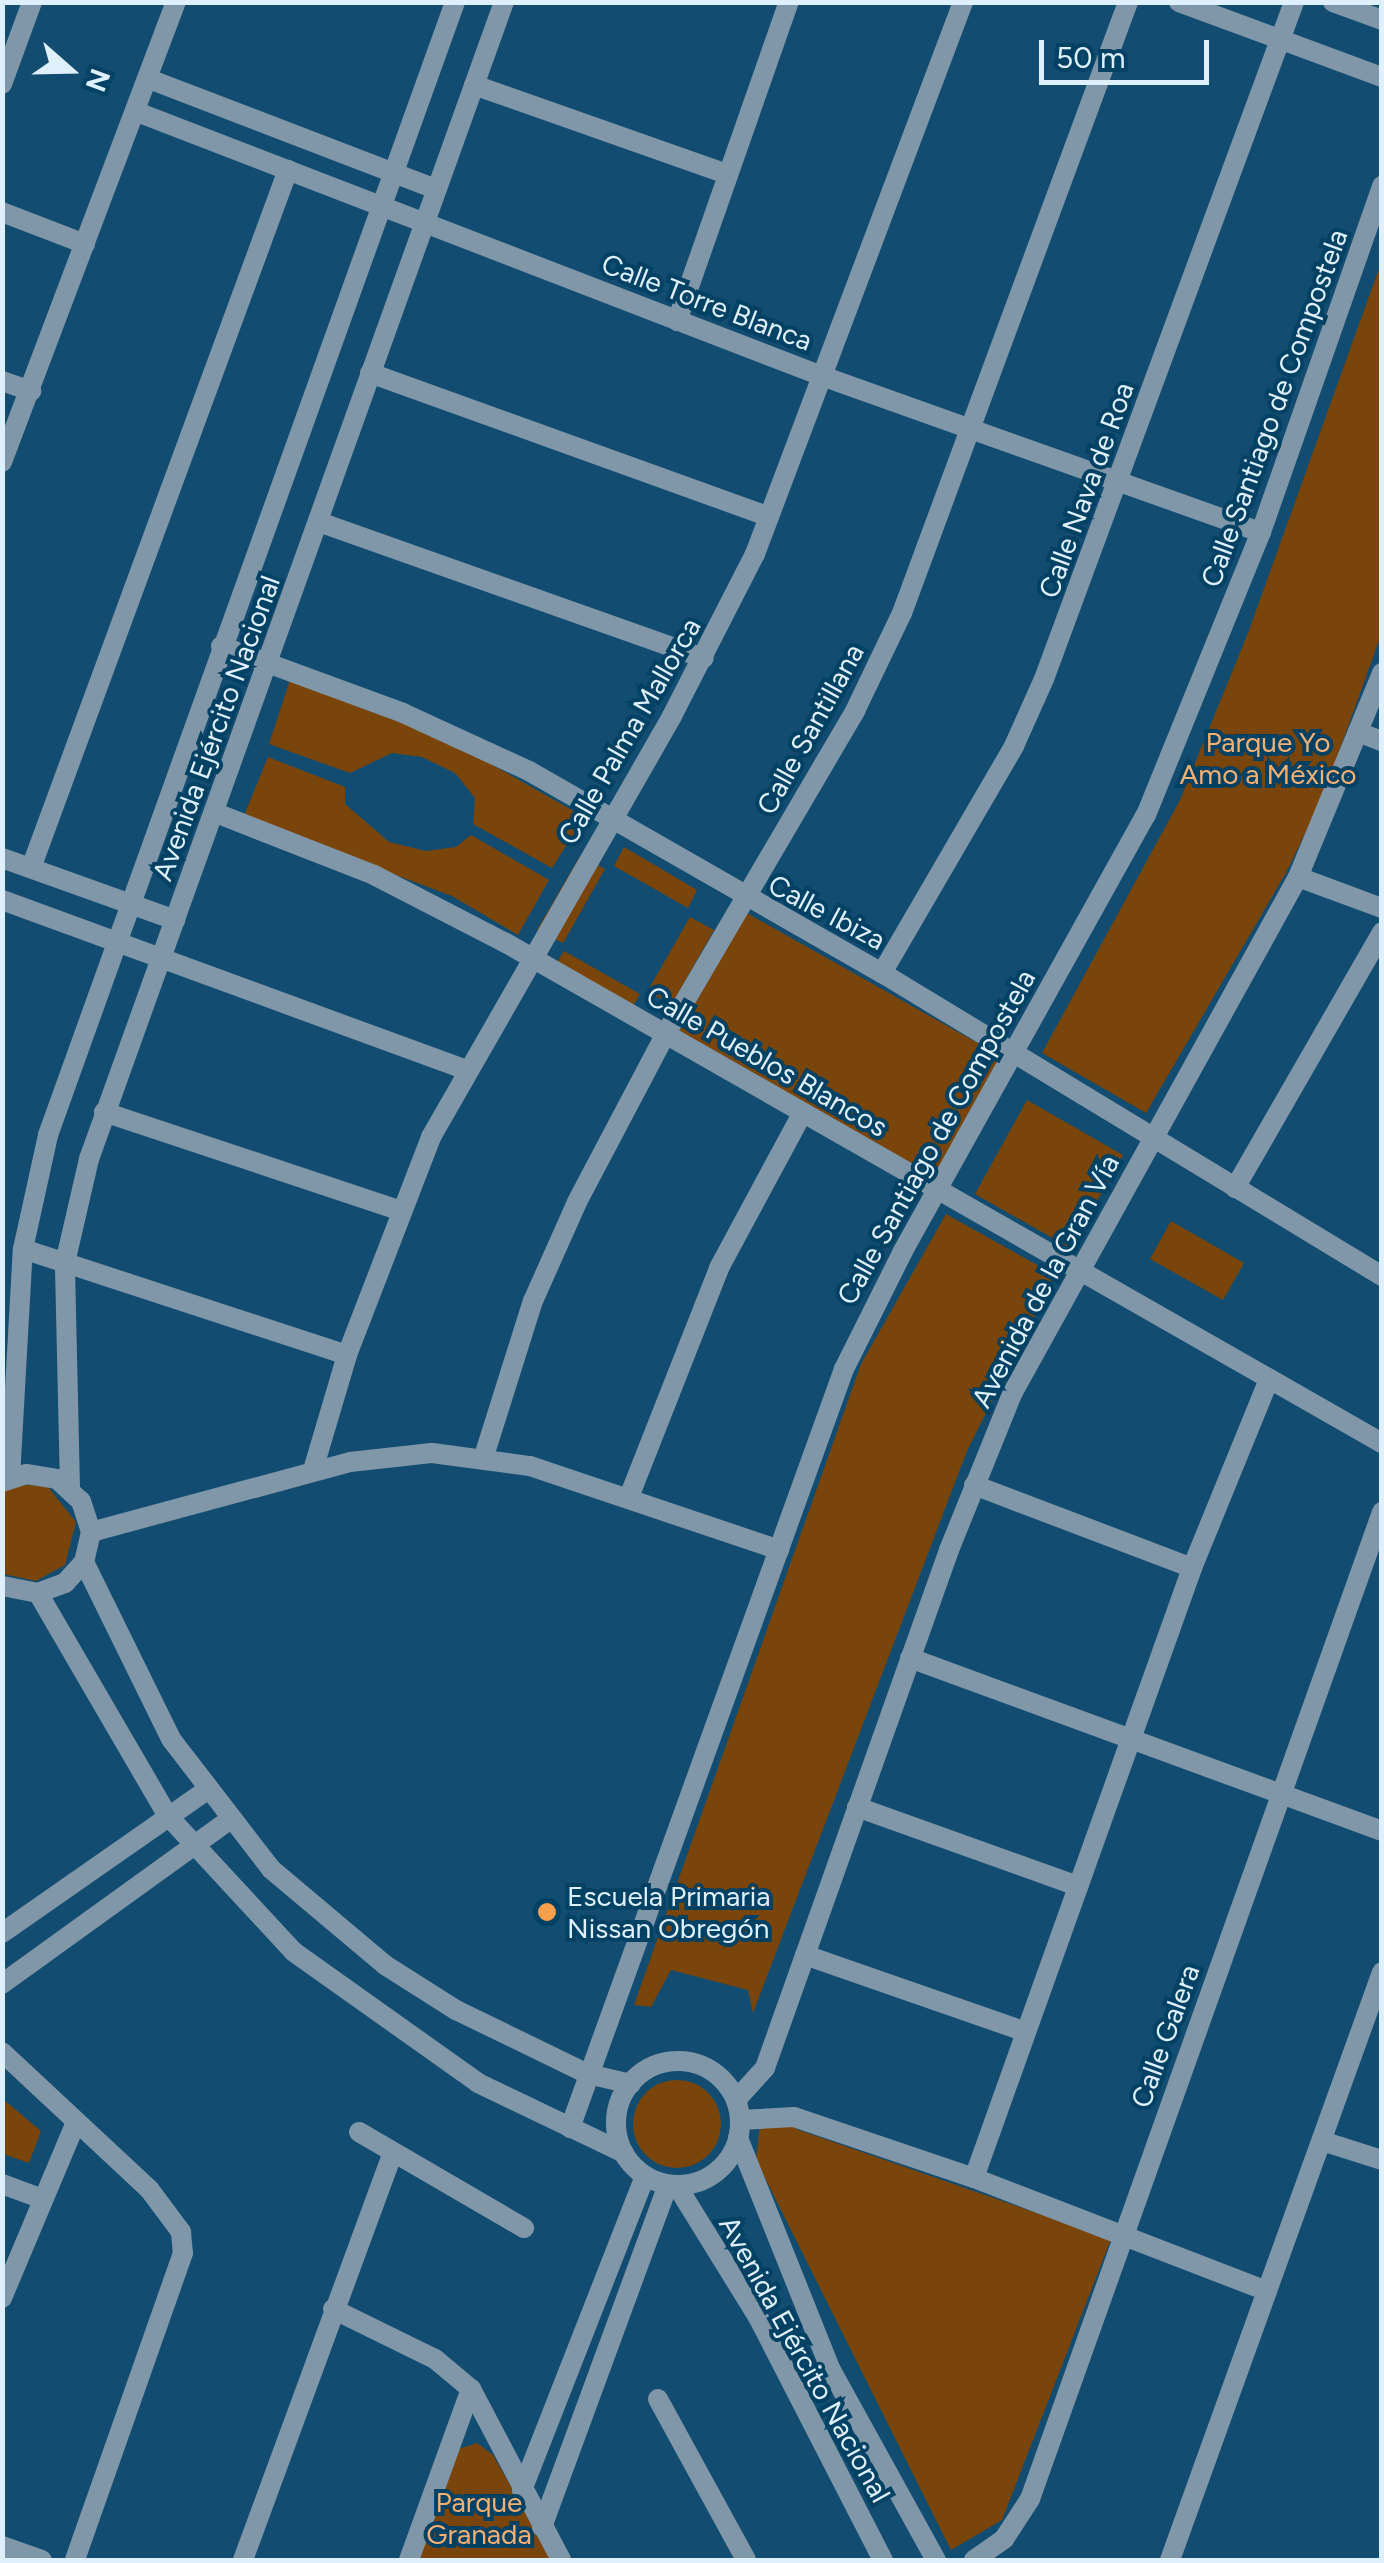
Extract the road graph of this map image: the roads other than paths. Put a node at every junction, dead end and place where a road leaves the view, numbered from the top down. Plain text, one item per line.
1 (32, 2) edge
2 (176, 2) edge
3 (455, 2) edge
4 (504, 2) edge
5 (790, 2) edge
6 (963, 2) edge
7 (1128, 2) edge
8 (1179, 2) edge
9 (1294, 2) edge
10 (1333, 2) edge
11 (1382, 20) edge
12 (1281, 41) junction
13 (8, 50) edge
14 (1382, 77) edge
15 (149, 79) junction
16 (2, 84) edge
17 (474, 85) junction
18 (137, 112) junction
19 (288, 170) junction
20 (727, 174) junction
21 (394, 176) junction
22 (1382, 186) edge
23 (434, 189) junction
24 (382, 206) junction
25 (2, 212) edge
26 (422, 222) junction
27 (85, 244) junction
28 (677, 320) junction
29 (370, 373) junction
30 (822, 376) junction
31 (2, 381) edge
32 (31, 391) junction
33 (971, 428) junction
34 (2, 462) edge
35 (1116, 480) junction
36 (769, 517) junction
37 (320, 522) junction
38 (1261, 532) junction
39 (222, 646) junction
40 (704, 658) junction
41 (271, 664) junction
42 (1382, 673) edge
43 (1358, 732) junction
44 (1382, 741) edge
45 (216, 814) junction
46 (610, 819) junction
47 (2, 858) edge
48 (31, 868) junction
49 (1298, 877) junction
50 (745, 899) junction
51 (2, 900) edge
52 (128, 902) junction
53 (1382, 908) edge
54 (174, 920) junction
55 (1382, 932) edge
56 (116, 939) junction
57 (160, 956) junction
58 (532, 958) junction
59 (882, 974) junction
60 (665, 1035) junction
61 (1012, 1053) junction
62 (464, 1069) junction
63 (104, 1112) junction
64 (802, 1114) junction
65 (1152, 1138) junction
66 (1236, 1188) junction
67 (937, 1189) junction
68 (399, 1210) junction
69 (23, 1249) junction
70 (65, 1263) junction
71 (1078, 1268) junction
72 (1379, 1269) edge
73 (347, 1355) junction
74 (1269, 1379) junction
75 (1382, 1444) edge
76 (484, 1456) junction
77 (312, 1470) junction
78 (6, 1480) edge
79 (974, 1485) junction
80 (70, 1488) junction
81 (629, 1496) junction
82 (1382, 1512) edge
83 (91, 1532) junction
84 (780, 1550) junction
85 (84, 1562) junction
86 (1192, 1568) junction
87 (2, 1586) edge
88 (38, 1593) junction
89 (910, 1658) junction
90 (1131, 1738) junction
91 (207, 1790) junction
92 (1281, 1792) junction
93 (858, 1807) junction
94 (168, 1816) junction
95 (229, 1820) junction
96 (1382, 1832) edge
97 (192, 1845) junction
98 (1078, 1886) junction
99 (2, 1933) edge
100 (805, 1955) junction
101 (1382, 1972) edge
102 (2, 1984) edge
103 (1377, 1997) edge
104 (1023, 2030) junction
105 (2, 2052) edge
106 (588, 2074) junction
107 (630, 2084) junction
108 (738, 2119) junction
109 (75, 2124) junction
110 (570, 2128) junction
111 (359, 2132) dead end
112 (1322, 2141) junction
113 (624, 2153) junction
114 (392, 2154) junction
115 (1382, 2160) edge
116 (645, 2176) junction
117 (974, 2178) junction
118 (2, 2184) edge
119 (672, 2185) junction
120 (40, 2198) junction
121 (524, 2228) dead end
122 (1123, 2236) junction
123 (1267, 2291) junction
124 (2, 2298) edge
125 (332, 2309) junction
126 (471, 2388) junction
127 (658, 2400) dead end
128 (522, 2490) junction
129 (542, 2527) junction
130 (2, 2546) edge
131 (42, 2560) edge
132 (76, 2560) edge
133 (244, 2560) edge
134 (409, 2560) edge
135 (561, 2560) edge
136 (746, 2560) edge
137 (884, 2560) edge
138 (936, 2560) edge
139 (974, 2560) edge
140 (1170, 2560) edge

1 - 13 street
2 - 15 street
3 - 21 street, Avenida Ejército Nacional
4 - 17 street, Avenida Ejército Nacional
5 - 20 street
6 - 30 street, Calle Palma Mallorca
7 - 33 street, Calle Santillana
8 - 12 street
9 - 12 street, Calle Nava de Roa
10 - 11 street
12 - 14 street
12 - 35 street, Calle Nava de Roa
13 - 16 street
15 - 18 street
15 - 21 street
17 - 20 street
17 - 23 street, Avenida Ejército Nacional
18 - 19 street, Calle Torre Blanca
18 - 27 street
19 - 24 street, Calle Torre Blanca
19 - 48 street
20 - 28 street
21 - 23 street
21 - 24 street, Avenida Ejército Nacional
22 - 38 street, Calle Santiago de Compostela
23 - 26 street, Avenida Ejército Nacional
24 - 26 street, Calle Torre Blanca
24 - 39 street, Avenida Ejército Nacional
25 - 27 street
26 - 28 street, Calle Torre Blanca
26 - 29 street, Avenida Ejército Nacional
27 - 32 street
28 - 30 street, Calle Torre Blanca
29 - 36 street
29 - 37 street, Avenida Ejército Nacional
30 - 33 street, Calle Torre Blanca
30 - 36 street, Calle Palma Mallorca
31 - 32 street
32 - 34 street
33 - 35 street, Calle Torre Blanca
33 - 50 street, Calle Santillana
35 - 38 street, Calle Torre Blanca
35 - 59 street, Calle Nava de Roa
36 - 40 street, Calle Palma Mallorca
37 - 40 street
37 - 41 street, Avenida Ejército Nacional
38 - 61 street, Calle Santiago de Compostela
39 - 41 street, Calle Ibiza
39 - 52 street, Avenida Ejército Nacional
40 - 46 street, Calle Palma Mallorca
41 - 45 street, Avenida Ejército Nacional
41 - 46 street, Calle Ibiza
42 - 43 street, Avenida de la Gran Vía
43 - 44 street
43 - 49 street, Avenida de la Gran Vía
45 - 54 street, Avenida Ejército Nacional
45 - 58 street, Calle Pueblos Blancos
46 - 50 street, Calle Ibiza
46 - 58 street, Calle Palma Mallorca
47 - 48 street
48 - 52 street
49 - 53 street
49 - 65 street, Avenida de la Gran Vía
50 - 59 street, Calle Ibiza
50 - 60 street, Calle Santillana
51 - 56 street
52 - 54 street
52 - 56 street, Avenida Ejército Nacional
54 - 57 street, Avenida Ejército Nacional
55 - 66 street
56 - 57 street
56 - 69 street, Avenida Ejército Nacional
57 - 62 street
57 - 63 street, Avenida Ejército Nacional
58 - 60 street, Calle Pueblos Blancos
58 - 62 street, Calle Palma Mallorca
59 - 61 street, Calle Ibiza
60 - 64 street, Calle Pueblos Blancos
60 - 76 street, Calle Santillana
61 - 65 street, Calle Ibiza
61 - 67 street, Calle Santiago de Compostela
62 - 68 street, Calle Palma Mallorca
63 - 68 street
63 - 70 street, Avenida Ejército Nacional
64 - 67 street, Calle Pueblos Blancos
64 - 81 street
65 - 66 street, Calle Ibiza
65 - 71 street, Avenida de la Gran Vía
66 - 72 street, Calle Ibiza
67 - 71 street, Calle Pueblos Blancos
67 - 84 street, Calle Santiago de Compostela
68 - 73 street, Calle Palma Mallorca
69 - 70 street
69 - 78 street, Avenida Ejército Nacional
70 - 73 street
70 - 80 street, Avenida Ejército Nacional
71 - 74 street, Calle Pueblos Blancos
71 - 79 street, Avenida de la Gran Vía
73 - 77 street, Calle Palma Mallorca
74 - 75 street, Calle Pueblos Blancos
74 - 86 street
76 - 77 street
76 - 81 street
77 - 83 street
78 - 80 street
79 - 86 street
79 - 89 street, Avenida de la Gran Vía
80 - 83 street
81 - 84 street
82 - 92 street, Calle Galera
83 - 85 street
84 - 106 street, Calle Santiago de Compostela
85 - 88 street
85 - 91 street
86 - 90 street
87 - 88 street
88 - 94 street
89 - 90 street
89 - 93 street, Avenida de la Gran Vía
90 - 92 street
90 - 98 street
91 - 94 street
91 - 95 street
92 - 96 street
92 - 122 street, Calle Galera
93 - 98 street
93 - 100 street, Avenida de la Gran Vía
94 - 97 street
94 - 99 street
95 - 97 street
95 - 106 street
97 - 102 street
97 - 110 street
98 - 104 street
100 - 104 street
100 - 108 street, Avenida de la Gran Vía
101 - 103 street
103 - 112 street
104 - 117 street
105 - 109 street
106 - 107 street
106 - 110 street, Calle Santiago de Compostela
107 - 108 street
107 - 113 street
108 - 117 street
108 - 119 street
108 - 138 street, Avenida Ejército Nacional
109 - 120 street
109 - 132 street
110 - 113 street
111 - 114 street
112 - 115 street
112 - 123 street
113 - 116 street
114 - 121 street
114 - 125 street
116 - 119 street
116 - 128 street
117 - 122 street
118 - 120 street
119 - 129 street
119 - 137 street, Avenida Ejército Nacional
120 - 124 street
122 - 123 street
122 - 139 street, Calle Galera
123 - 140 street
125 - 126 street
125 - 133 street
126 - 128 street
126 - 134 street
127 - 136 street
128 - 129 street
129 - 135 street
130 - 131 street

